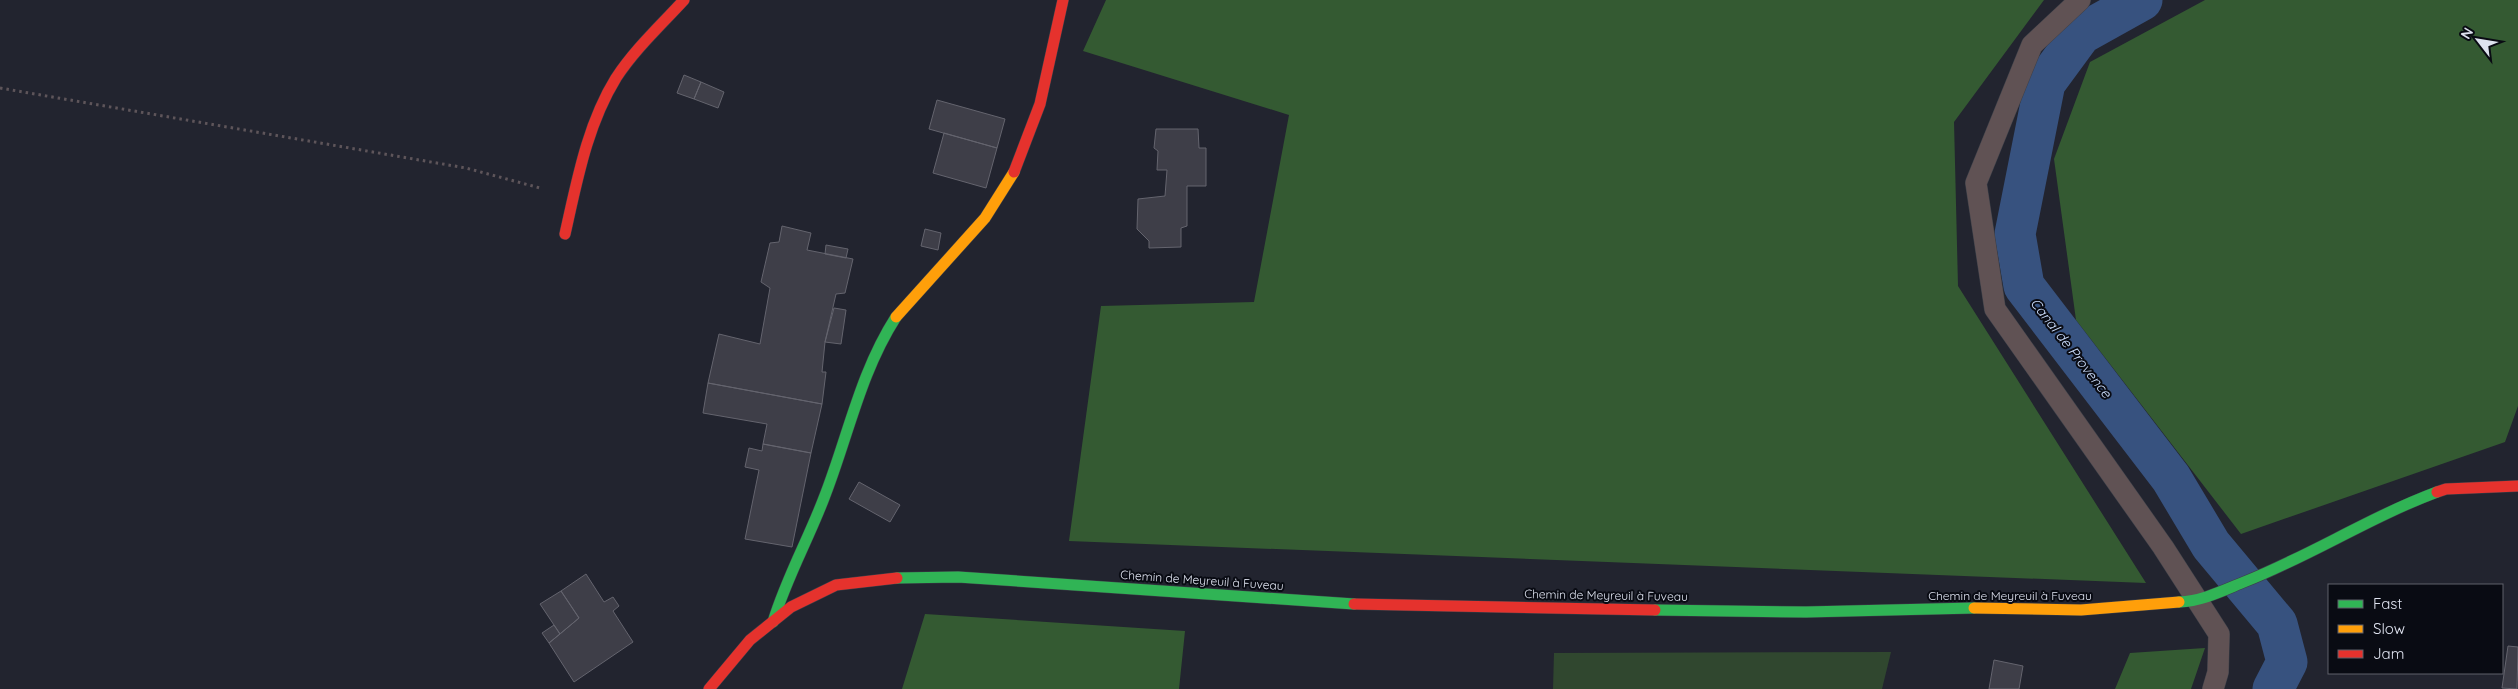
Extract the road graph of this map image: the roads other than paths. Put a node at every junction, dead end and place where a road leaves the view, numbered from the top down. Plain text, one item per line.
1 (684, 0) edge
2 (1063, 0) edge
3 (2080, 0) edge
4 (566, 234) dead end
5 (2518, 486) edge
6 (2197, 601) junction
7 (773, 622) junction
8 (709, 689) edge
9 (2213, 689) edge

1 - 4 street
2 - 7 street
3 - 6 lane
5 - 6 street, Chemin de Meyreuil à Fuveau
6 - 7 street, Chemin de Meyreuil à Fuveau
6 - 9 lane
7 - 8 street, Chemin de Meyreuil à Fuveau

